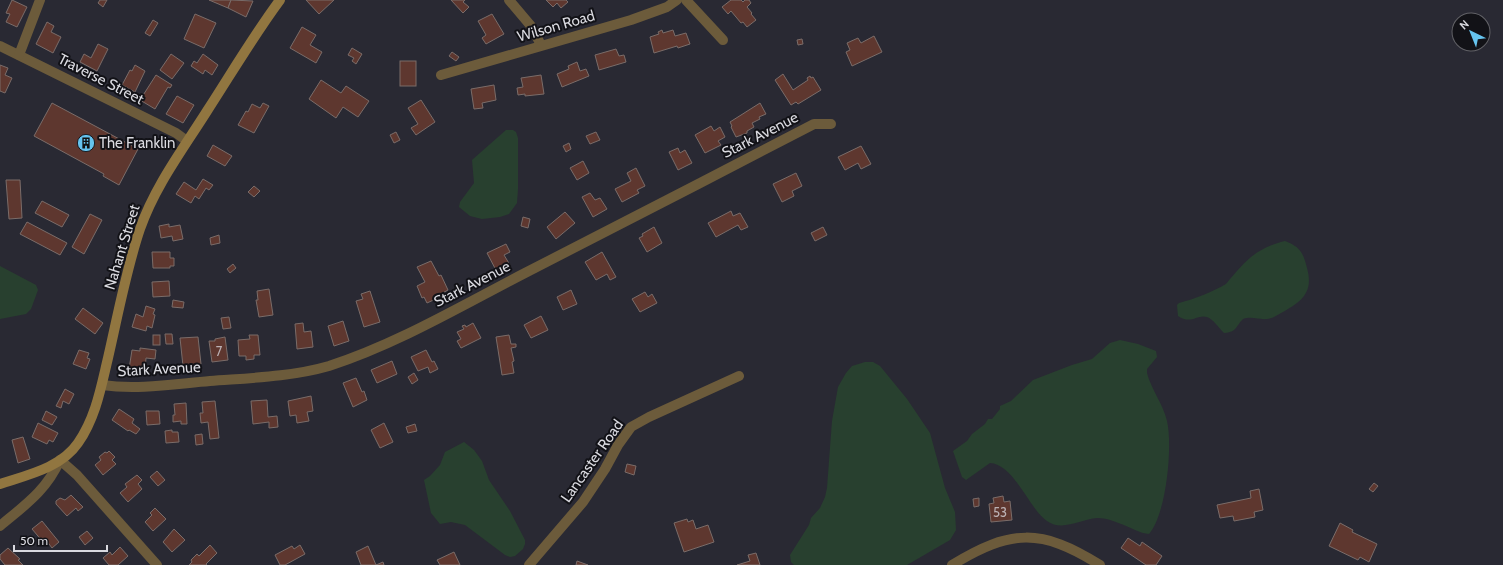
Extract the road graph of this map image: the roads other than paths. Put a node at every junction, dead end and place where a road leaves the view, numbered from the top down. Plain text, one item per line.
1 (40, 0) edge
2 (280, 0) edge
3 (509, 0) edge
4 (677, 0) edge
5 (686, 0) edge
6 (723, 40) dead end
7 (542, 45) junction
8 (0, 46) edge
9 (19, 55) junction
10 (441, 75) dead end
11 (831, 124) dead end
12 (187, 141) junction
13 (739, 376) dead end
14 (102, 385) junction
15 (60, 460) junction
16 (0, 484) edge
17 (0, 526) edge
18 (157, 565) edge
19 (529, 565) edge
20 (952, 565) edge
21 (1100, 565) edge

1 - 9 street
2 - 12 main road, Nahant Street
3 - 7 street
4 - 7 street, Wilson Road
5 - 6 street
7 - 10 street, Wilson Road
8 - 9 street, Traverse Street
9 - 12 street, Traverse Street
11 - 14 street, Stark Avenue
12 - 14 main road, Nahant Street
13 - 19 street, Lancaster Road
14 - 15 main road, Nahant Street
15 - 16 main road, Nahant Street
15 - 17 street
15 - 18 street
20 - 21 street

